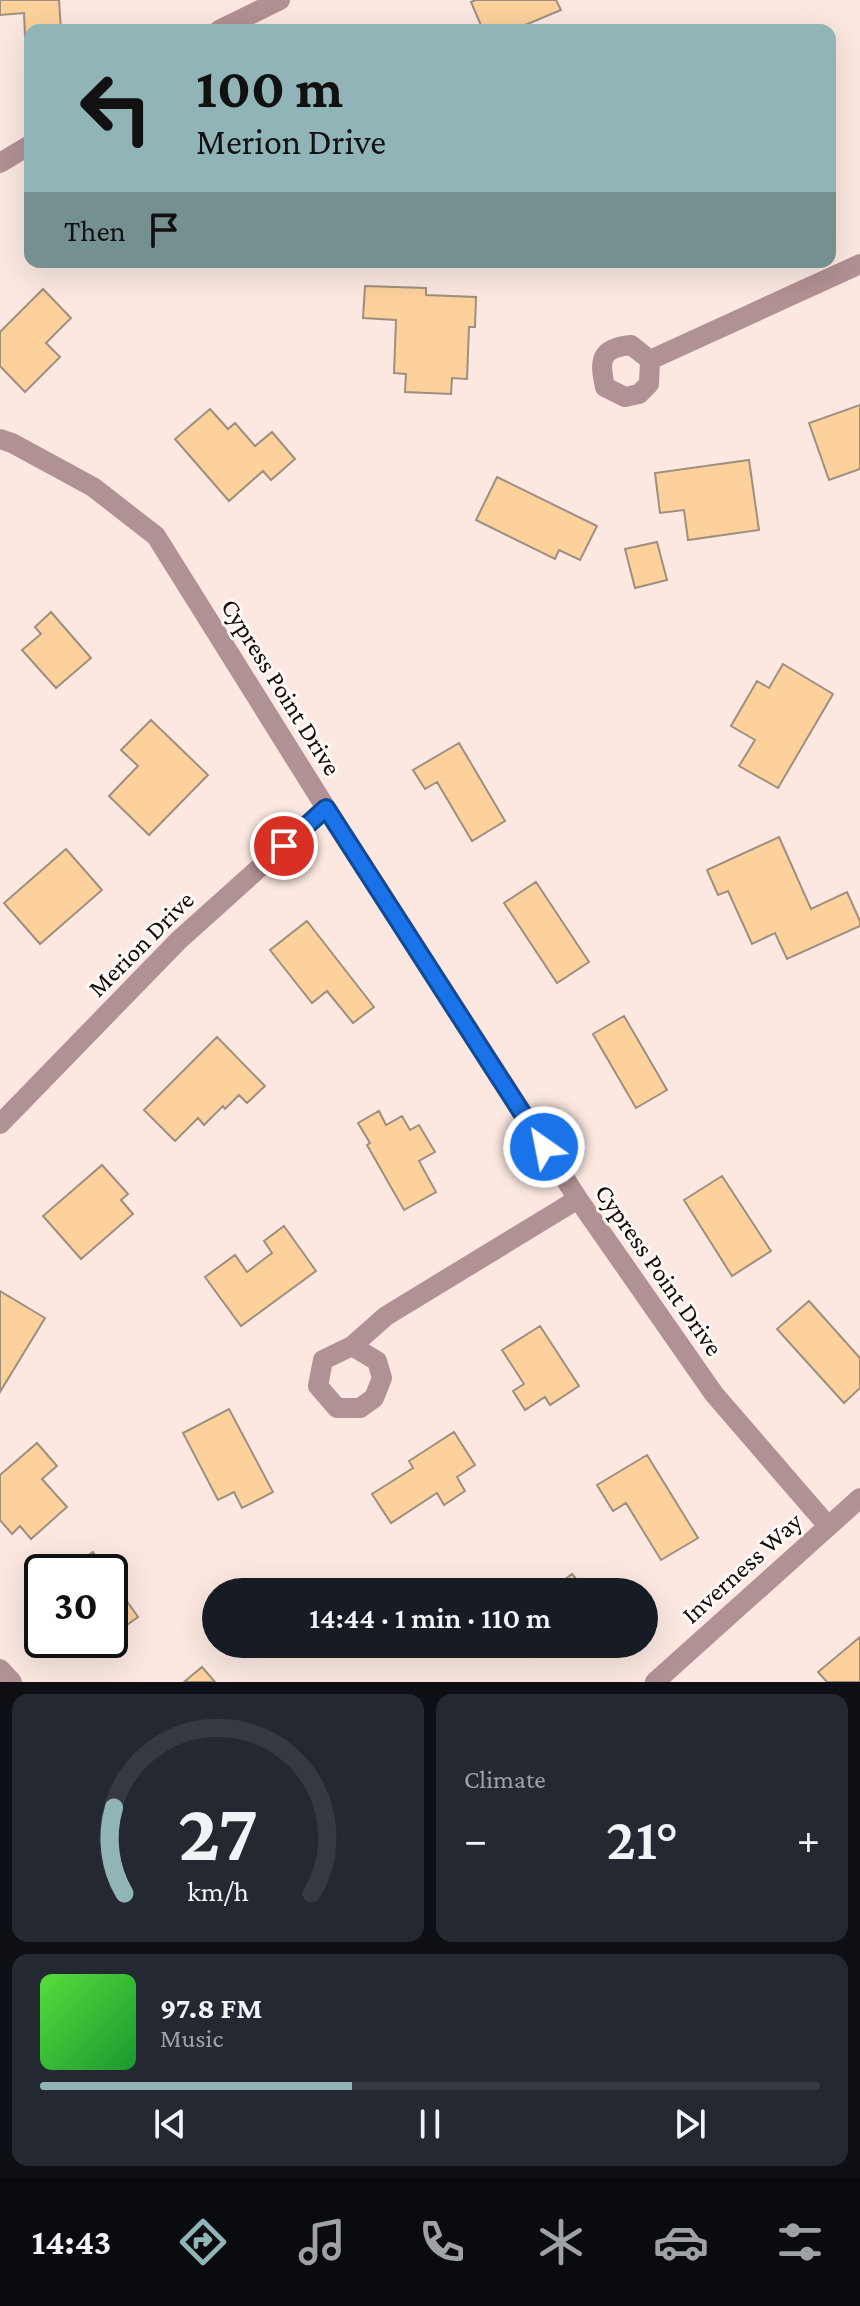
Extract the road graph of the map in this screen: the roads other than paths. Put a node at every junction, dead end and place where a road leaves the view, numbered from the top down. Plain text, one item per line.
1 (280, 0) edge
2 (231, 24) edge
3 (24, 149) edge
4 (0, 163) edge
5 (860, 264) edge
6 (650, 360) dead end
7 (0, 439) edge
8 (326, 808) junction
9 (0, 1124) edge
10 (578, 1199) junction
11 (352, 1346) dead end
12 (860, 1498) edge
13 (828, 1526) junction
14 (0, 1669) edge
15 (12, 1682) edge
16 (655, 1682) edge

1 - 2 street
3 - 4 street
5 - 6 street
7 - 8 street, Cypress Point Drive
8 - 9 street, Merion Drive
8 - 10 street, Cypress Point Drive
10 - 11 street
10 - 13 street, Cypress Point Drive
12 - 13 street, Inverness Way
13 - 16 street, Inverness Way
14 - 15 street

